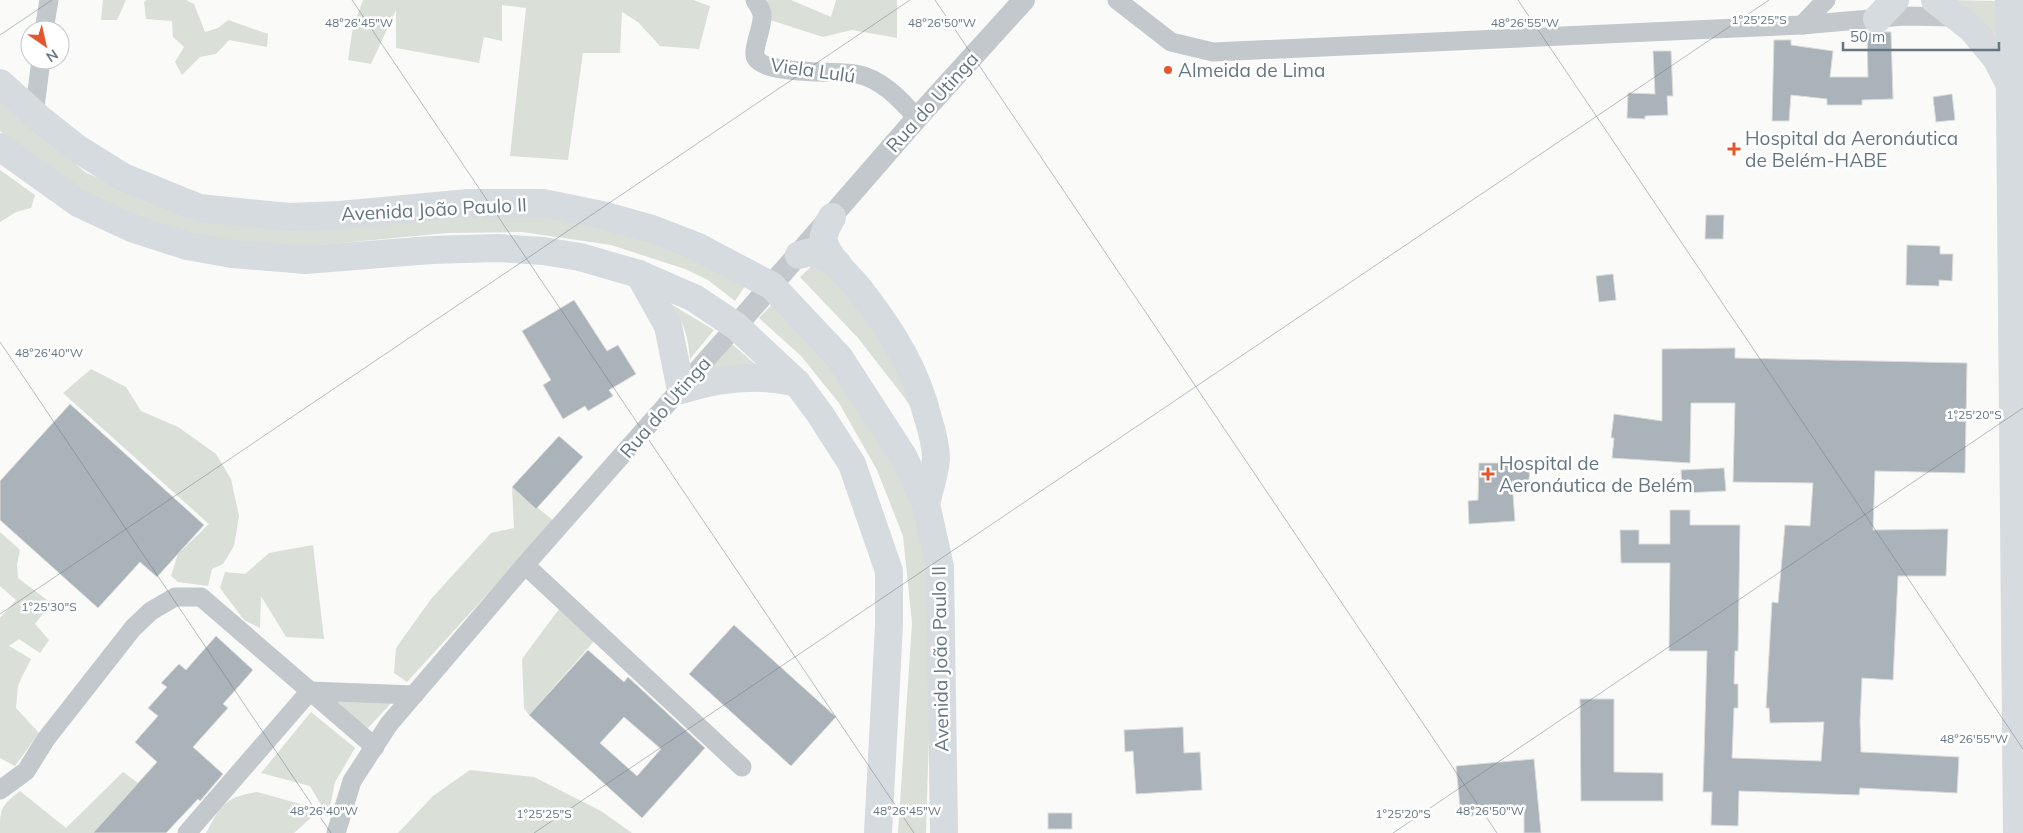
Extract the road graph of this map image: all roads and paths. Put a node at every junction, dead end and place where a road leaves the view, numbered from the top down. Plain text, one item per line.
1 (49, 0) edge
2 (755, 0) edge
3 (1024, 0) edge
4 (1117, 0) edge
5 (1826, 0) edge
6 (2009, 0) edge
7 (1886, 9) edge
8 (1945, 9) edge
9 (46, 20) edge
10 (1802, 25) junction
11 (40, 70) edge
12 (0, 83) edge
13 (2009, 83) junction
14 (34, 115) junction
15 (917, 118) junction
16 (0, 147) edge
17 (832, 217) junction
18 (799, 255) junction
19 (837, 263) junction
20 (639, 274) junction
21 (772, 286) junction
22 (736, 326) junction
23 (797, 383) junction
24 (681, 390) junction
25 (926, 504) junction
26 (525, 565) junction
27 (310, 691) junction
28 (414, 695) junction
29 (375, 747) junction
30 (742, 767) dead end
31 (0, 790) edge
32 (187, 833) edge
33 (336, 833) edge
34 (878, 833) edge
35 (944, 833) edge
36 (2017, 833) edge

1 - 9 street
2 - 15 street, Viela Lulú
3 - 15 street, Rua do Utinga
4 - 10 street
5 - 10 street
6 - 13 main road
7 - 8 street
7 - 10 street
8 - 13 main road
11 - 14 street
12 - 14 main road, Avenida João Paulo II
13 - 36 main road
14 - 21 main road, Avenida João Paulo II
15 - 17 street, Rua do Utinga
16 - 20 main road
17 - 18 street, Rua do Utinga
17 - 19 main road
18 - 19 main road
18 - 21 street, Rua do Utinga
19 - 25 main road
20 - 22 main road
20 - 24 main road
21 - 22 street, Rua do Utinga
21 - 25 main road, Avenida João Paulo II
22 - 23 main road
22 - 24 street, Rua do Utinga
23 - 24 main road
23 - 34 main road
24 - 26 street, Rua do Utinga
25 - 35 main road, Avenida João Paulo II
26 - 28 street, Rua do Utinga
26 - 30 street
27 - 28 street
27 - 29 street
27 - 31 street
27 - 32 street
28 - 29 street, Rua do Utinga
29 - 33 street, Rua do Utinga

